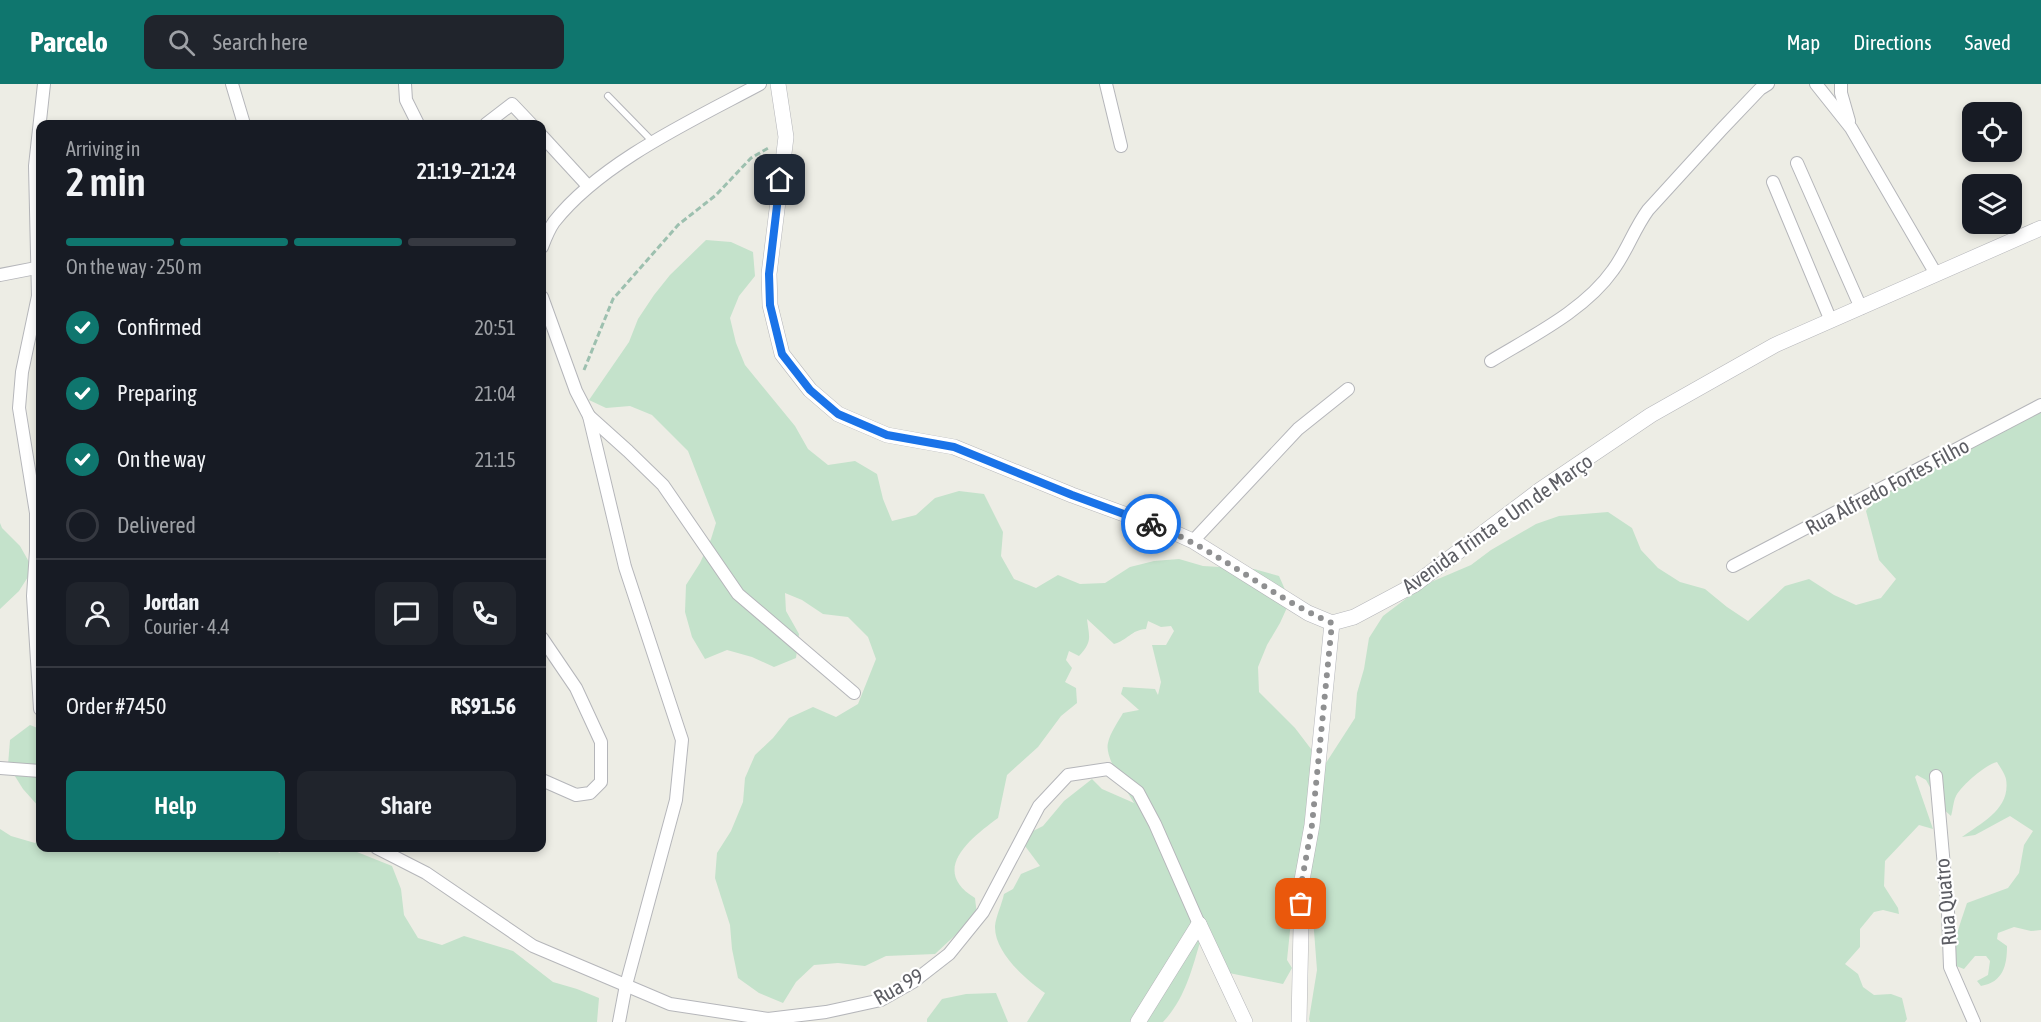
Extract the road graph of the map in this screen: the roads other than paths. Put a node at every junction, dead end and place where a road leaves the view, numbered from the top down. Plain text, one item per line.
1 (44, 84) edge
2 (232, 84) edge
3 (405, 84) edge
4 (760, 84) edge
5 (778, 84) edge
6 (1106, 84) edge
7 (1768, 84) edge
8 (1816, 84) edge
9 (1841, 84) edge
10 (608, 96) dead end
11 (40, 120) edge
12 (243, 120) edge
13 (416, 120) edge
14 (491, 120) edge
15 (527, 120) edge
16 (1851, 128) junction
17 (546, 140) edge
18 (654, 142) junction
19 (1121, 146) dead end
20 (36, 157) edge
21 (1797, 163) dead end
22 (1773, 182) dead end
23 (588, 186) junction
24 (2041, 228) edge
25 (546, 239) edge
26 (36, 268) joint
27 (1936, 274) junction
28 (0, 275) edge
29 (36, 306) edge
30 (546, 308) edge
31 (1861, 308) junction
32 (1831, 321) junction
33 (1491, 361) dead end
34 (1348, 389) dead end
35 (2041, 405) edge
36 (589, 416) junction
37 (36, 513) edge
38 (36, 513) edge
39 (1193, 541) junction
40 (36, 551) edge
41 (36, 551) edge
42 (1733, 566) dead end
43 (1332, 623) junction
44 (546, 644) edge
45 (36, 645) edge
46 (854, 693) dead end
47 (0, 768) edge
48 (36, 771) edge
49 (1936, 776) dead end
50 (546, 782) edge
51 (385, 852) edge
52 (1198, 924) junction
53 (626, 985) junction
54 (620, 1022) edge
55 (1137, 1022) edge
56 (1245, 1022) edge
57 (1299, 1022) edge
58 (1974, 1022) edge

1 - 11 street
2 - 12 street
3 - 13 street
4 - 18 street
5 - 39 street
6 - 19 street
7 - 33 street
8 - 16 street
9 - 16 street
10 - 18 lane
14 - 15 street
16 - 27 street
17 - 23 street
18 - 23 street
20 - 26 street
21 - 31 street
22 - 32 street
23 - 25 street
24 - 27 street, Avenida Trinta e Um de Março
26 - 28 street
27 - 31 street, Avenida Trinta e Um de Março
29 - 37 street
30 - 36 street
31 - 32 street, Avenida Trinta e Um de Março
32 - 43 street, Avenida Trinta e Um de Março
34 - 39 street
35 - 42 street, Rua Alfredo Fortes Filho
36 - 46 street
36 - 53 street
38 - 40 street
39 - 43 street
41 - 45 street
43 - 57 street
44 - 50 street
47 - 48 street
49 - 58 street, Rua Quatro
51 - 53 street, Rua 99
52 - 53 street, Rua 99
52 - 55 street
52 - 56 street
53 - 54 street

